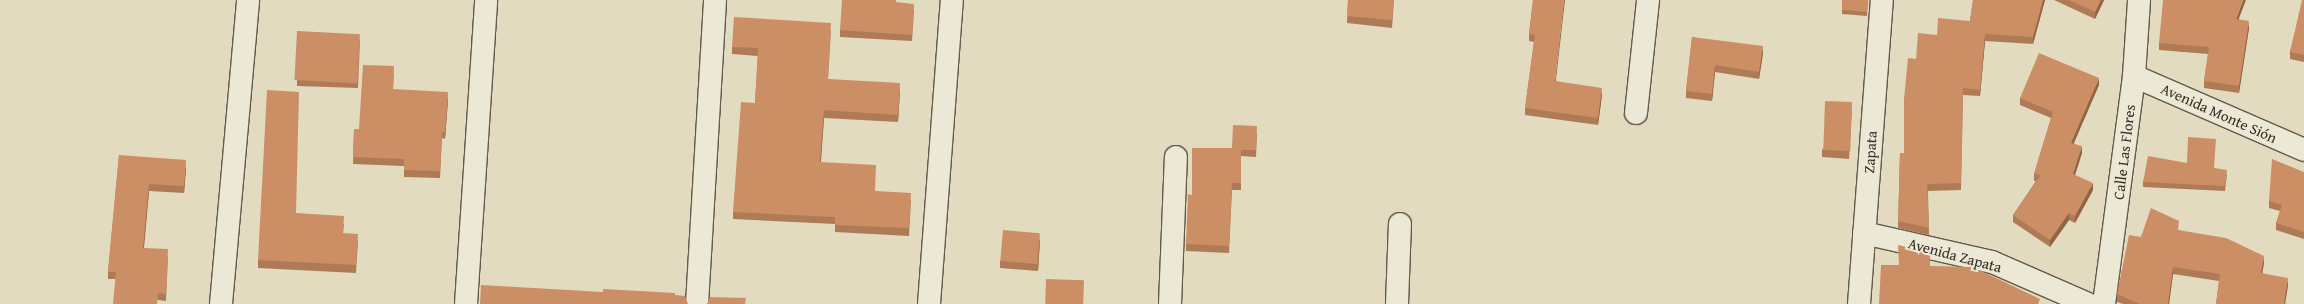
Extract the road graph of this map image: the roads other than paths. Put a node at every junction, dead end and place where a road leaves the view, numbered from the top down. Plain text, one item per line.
1 (248, 0) edge
2 (486, 0) edge
3 (715, 0) edge
4 (952, 0) edge
5 (1648, 0) edge
6 (1882, 0) edge
7 (2138, 0) edge
8 (2134, 76) junction
9 (1636, 113) dead end
10 (2304, 150) edge
11 (1176, 157) dead end
12 (1400, 224) dead end
13 (1864, 233) junction
14 (222, 304) edge
15 (466, 304) edge
16 (697, 304) edge
17 (929, 304) edge
18 (1170, 304) edge
19 (1397, 304) edge
20 (1860, 304) edge
21 (2088, 304) edge
22 (2104, 304) edge

1 - 14 street
2 - 15 street
3 - 16 street
4 - 17 street
5 - 9 street
6 - 13 street, Zapata
7 - 8 street, Calle Las Flores
8 - 10 street, Avenida Monte Sión
8 - 22 street, Calle Las Flores
11 - 18 street
12 - 19 street
13 - 20 street, Zapata
13 - 21 street, Avenida Zapata

